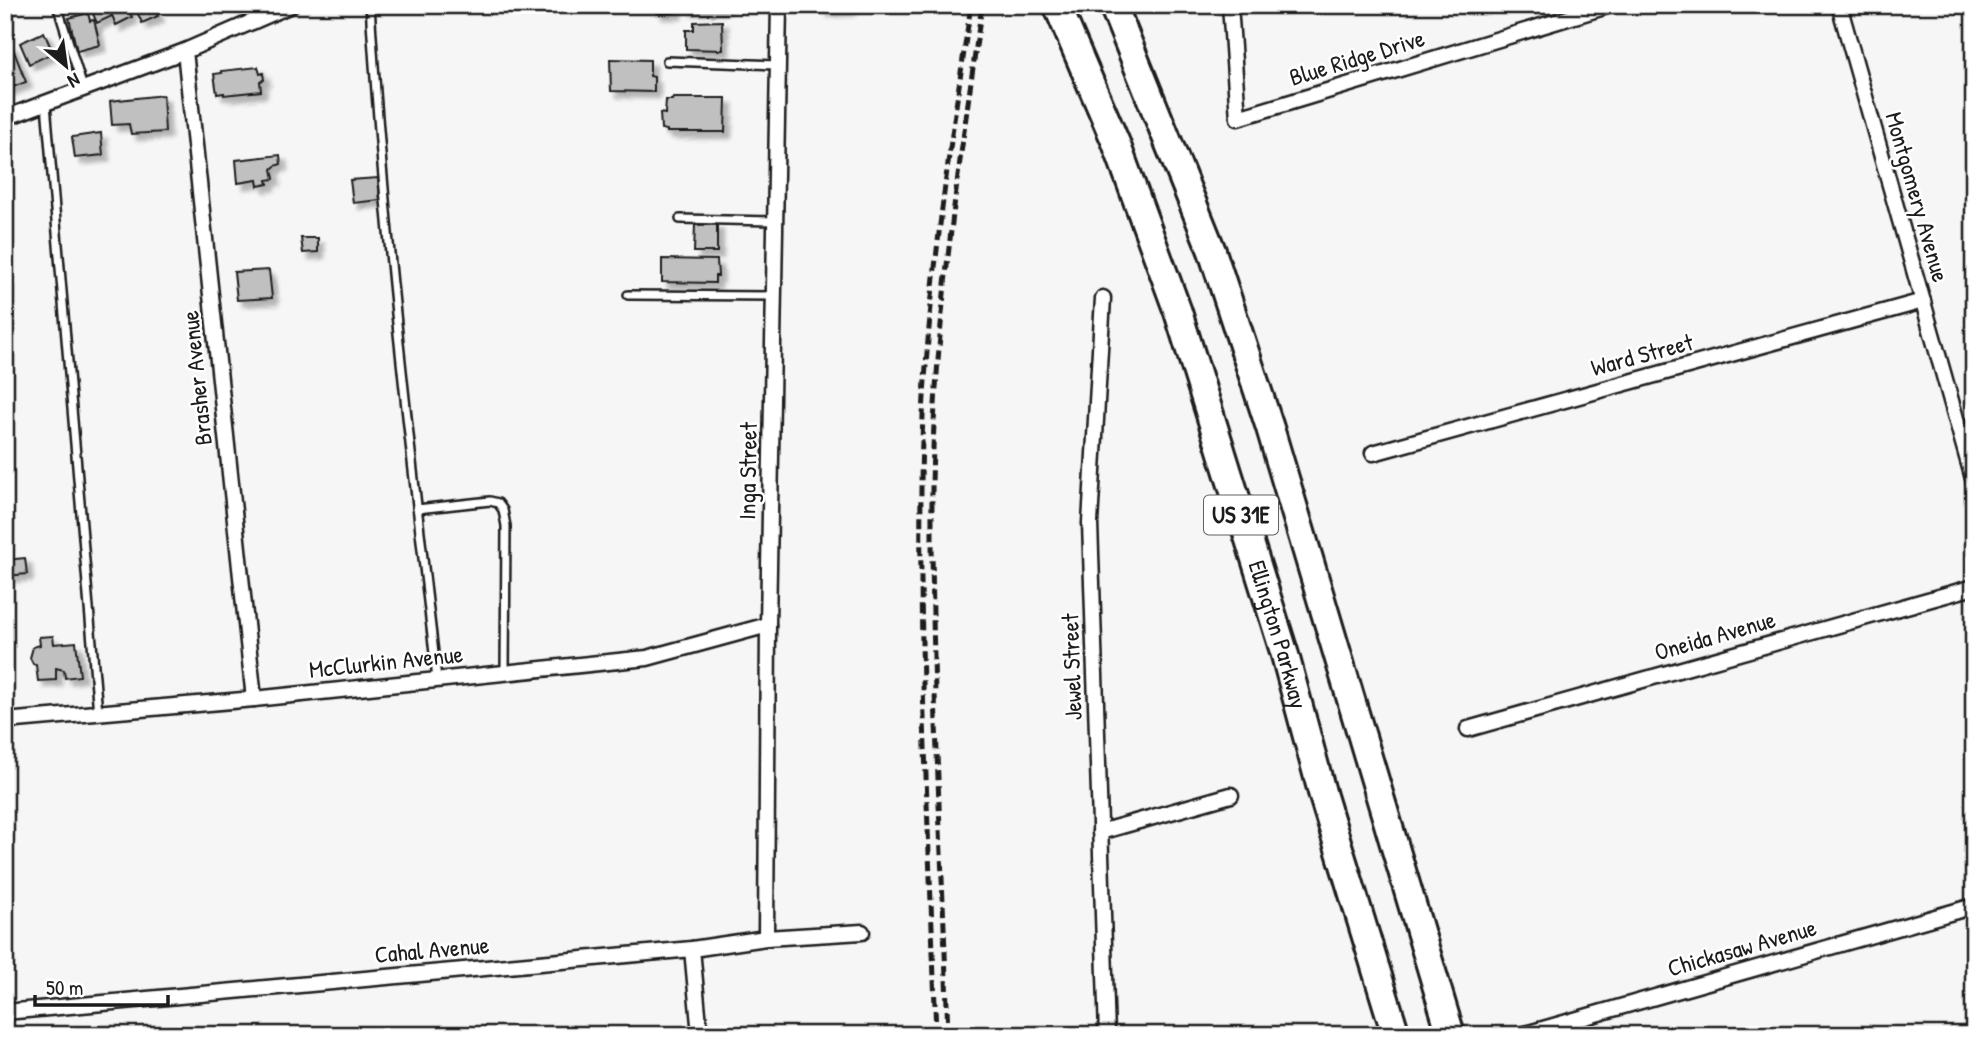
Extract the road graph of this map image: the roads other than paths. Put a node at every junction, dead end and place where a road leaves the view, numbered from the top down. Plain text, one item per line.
1 (57, 5) edge
2 (291, 5) edge
3 (370, 5) edge
4 (779, 5) edge
5 (1056, 5) edge
6 (1113, 5) edge
7 (1230, 5) edge
8 (1611, 5) edge
9 (1839, 5) edge
10 (185, 51) junction
11 (667, 61) dead end
12 (778, 65) junction
13 (83, 89) junction
14 (46, 103) junction
15 (5, 118) edge
16 (680, 219) dead end
17 (775, 221) junction
18 (628, 295) dead end
19 (774, 296) junction
20 (1102, 298) dead end
21 (1923, 301) junction
22 (1373, 453) dead end
23 (1974, 482) edge
24 (417, 509) junction
25 (1974, 587) edge
26 (768, 625) junction
27 (505, 672) junction
28 (437, 679) junction
29 (254, 699) junction
30 (98, 713) junction
31 (5, 721) edge
32 (1468, 729) dead end
33 (1231, 795) dead end
34 (1100, 832) junction
35 (1974, 906) edge
36 (862, 932) dead end
37 (766, 938) junction
38 (692, 949) junction
39 (5, 1012) edge
40 (700, 1035) edge
41 (1107, 1035) edge
42 (1396, 1035) edge
43 (1451, 1035) edge
44 (1522, 1035) edge

1 - 13 lane
2 - 10 street
3 - 24 lane
4 - 12 street, Inga Street
5 - 42 highway, Ellington Parkway / US 31E
6 - 43 highway, Ellington Parkway / US 31E
7 - 8 street, Blue Ridge Drive
9 - 21 street, Montgomery Avenue
10 - 13 street
10 - 29 street, Brasher Avenue
11 - 12 lane
12 - 17 street, Inga Street
13 - 14 street
14 - 15 street
14 - 30 lane
16 - 17 lane
17 - 19 street, Inga Street
18 - 19 lane
19 - 26 street, Inga Street
20 - 34 street, Jewel Street
21 - 22 street, Ward Street
21 - 23 street, Montgomery Avenue
24 - 27 lane
24 - 28 lane
25 - 32 street, Oneida Avenue
26 - 27 street, McClurkin Avenue
26 - 37 street, Inga Street
27 - 28 street, McClurkin Avenue
28 - 29 street, McClurkin Avenue
29 - 30 street, McClurkin Avenue
30 - 31 street, McClurkin Avenue
33 - 34 street
34 - 41 street, Jewel Street
35 - 44 street, Chickasaw Avenue
36 - 37 street, Cahal Avenue
37 - 38 street, Cahal Avenue
38 - 39 street, Cahal Avenue
38 - 40 street

